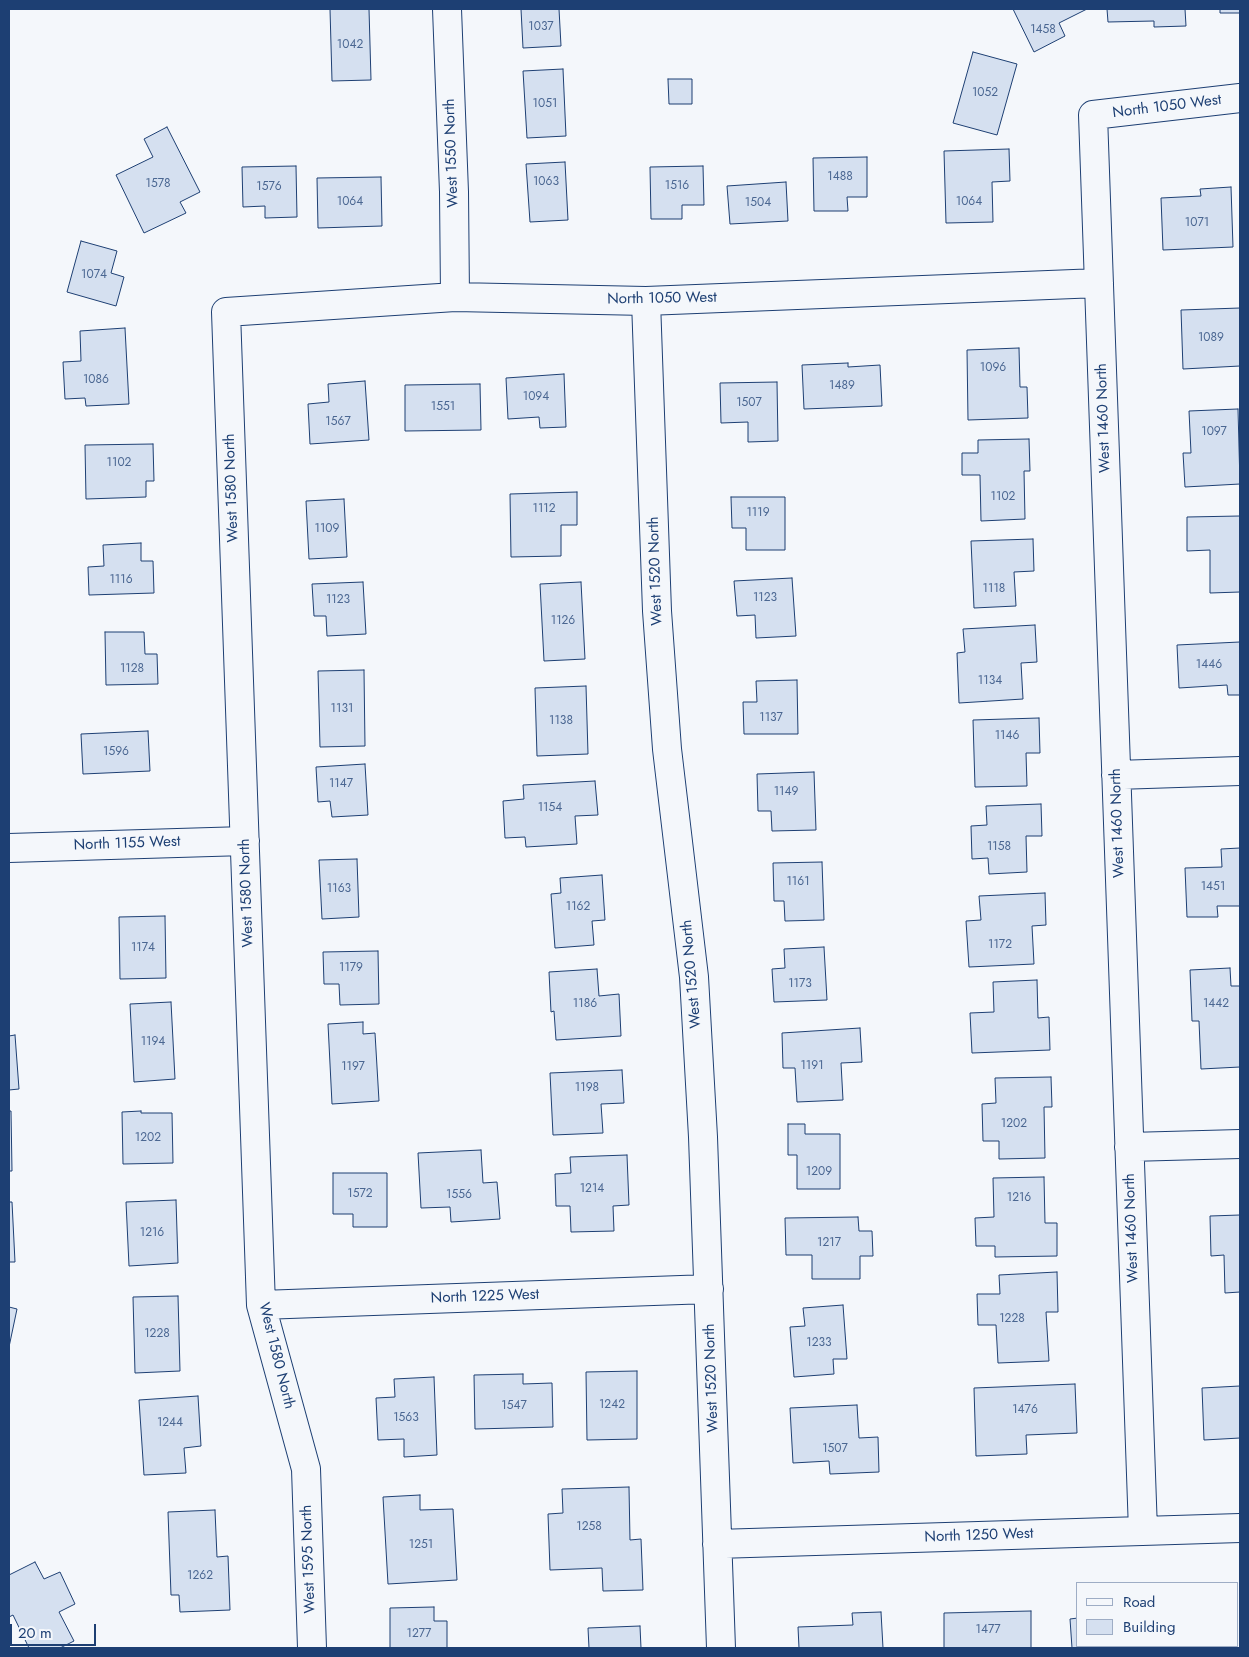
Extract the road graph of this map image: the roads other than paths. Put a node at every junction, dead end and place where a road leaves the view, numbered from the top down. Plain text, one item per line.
1 (447, 9) edge
2 (1240, 98) edge
3 (1093, 115) joint
4 (1099, 282) junction
5 (454, 297) junction
6 (646, 300) junction
7 (226, 312) joint
8 (1240, 771) edge
9 (1116, 776) junction
10 (245, 840) junction
11 (9, 848) edge
12 (1240, 1144) edge
13 (1129, 1147) junction
14 (708, 1289) junction
15 (261, 1305) junction
16 (306, 1469) joint
17 (1240, 1528) edge
18 (1143, 1531) junction
19 (717, 1544) junction
20 (312, 1648) edge
21 (721, 1648) edge

1 - 5 street, West 1550 North
2 - 3 street, North 1050 West
3 - 4 street, West 1460 North
4 - 6 street, North 1050 West
4 - 9 street, West 1460 North
5 - 6 street, North 1050 West
5 - 7 street, North 1050 West
6 - 14 street, West 1520 North
7 - 10 street, West 1580 North
8 - 9 street
9 - 13 street, West 1460 North
10 - 11 street, North 1155 West
10 - 15 street, West 1580 North
12 - 13 street
13 - 18 street, West 1460 North
14 - 15 street, North 1225 West
14 - 19 street, West 1520 North
15 - 16 street, West 1580 North
16 - 20 street, West 1595 North
17 - 18 street, North 1250 West
18 - 19 street, North 1250 West
19 - 21 street, West 1520 North

